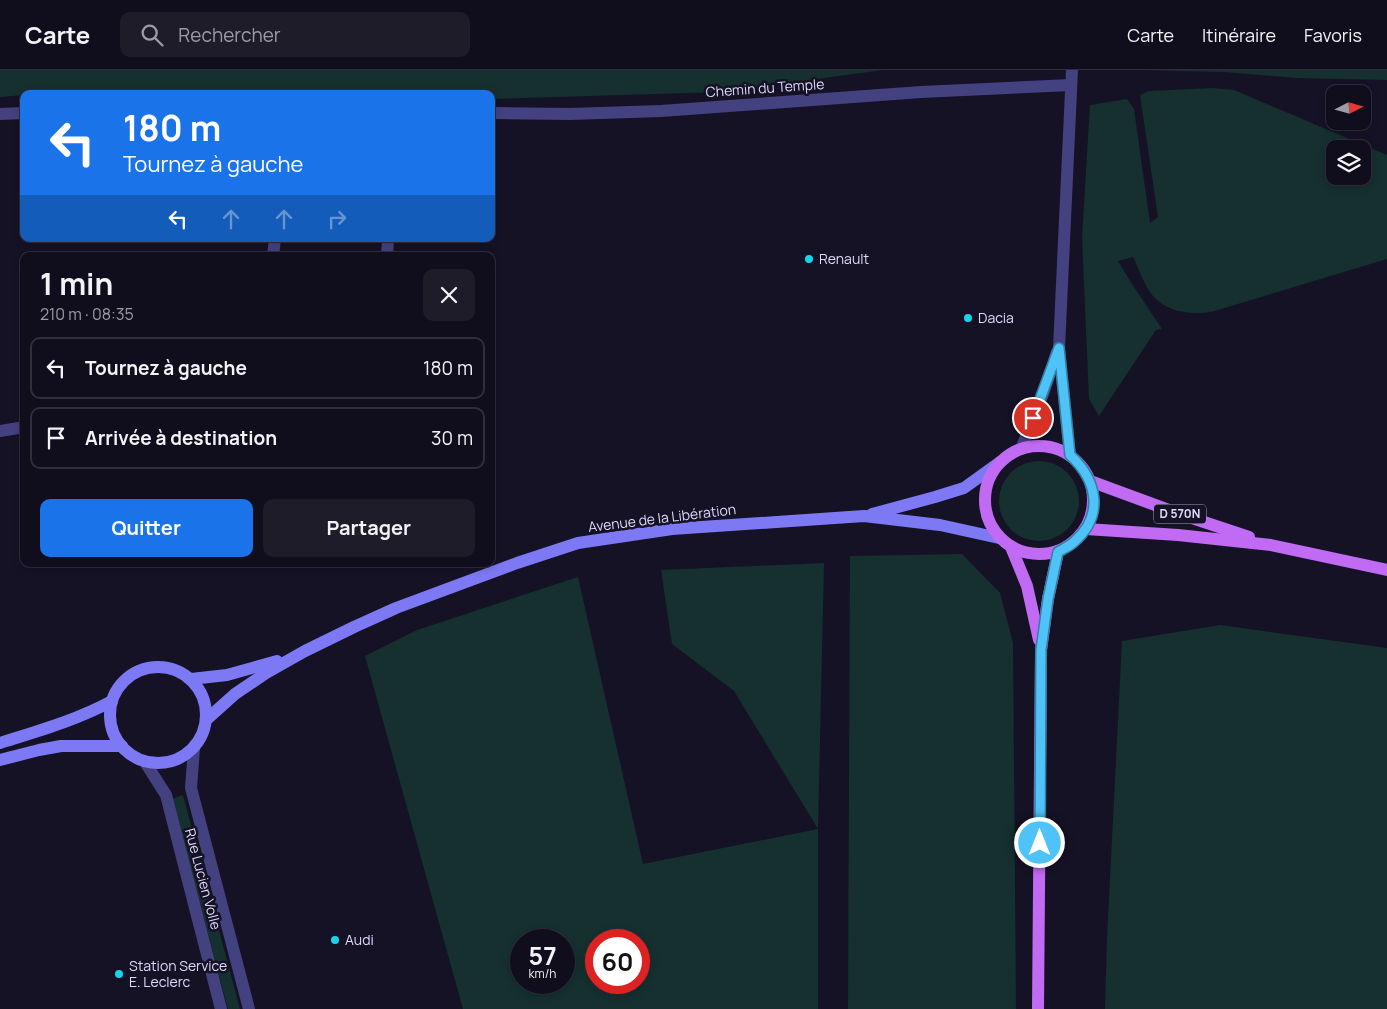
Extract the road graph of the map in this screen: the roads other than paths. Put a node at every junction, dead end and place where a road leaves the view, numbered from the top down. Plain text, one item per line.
1 (1072, 70) edge
2 (1071, 85) junction
3 (20, 113) edge
4 (495, 113) edge
5 (0, 114) edge
6 (1059, 348) junction
7 (20, 428) edge
8 (0, 431) edge
9 (1021, 449) junction
10 (1070, 455) junction
11 (1000, 462) junction
12 (1090, 481) junction
13 (864, 516) junction
14 (1086, 529) junction
15 (999, 538) junction
16 (1270, 544) junction
17 (1011, 547) junction
18 (1058, 552) junction
19 (1387, 570) edge
20 (1041, 650) junction
21 (305, 651) junction
22 (191, 680) junction
23 (112, 701) junction
24 (206, 720) junction
25 (0, 743) edge
26 (122, 746) junction
27 (194, 748) junction
28 (0, 760) edge
29 (146, 762) junction
30 (222, 1009) edge
31 (249, 1009) edge
32 (1038, 1009) edge

1 - 2 street
2 - 4 street, Chemin du Temple
2 - 6 street
3 - 5 street
6 - 9 street
6 - 10 street
7 - 8 street
9 - 10 main road
9 - 11 main road
10 - 12 main road
11 - 13 main road, Avenue de la Libération
11 - 15 main road
12 - 14 main road
12 - 16 main road, D 570N
13 - 15 main road, Avenue de la Libération
13 - 21 main road, Avenue de la Libération
14 - 16 main road, D 570N
14 - 18 main road
15 - 17 main road
16 - 19 main road, D 570N
17 - 18 main road
17 - 20 main road
18 - 20 main road
20 - 32 main road
21 - 22 main road, Avenue de la Libération
21 - 24 main road, Avenue de la Libération
22 - 23 main road
22 - 24 main road
23 - 25 main road
23 - 26 main road
24 - 27 main road
26 - 28 main road
26 - 29 main road
27 - 29 main road
27 - 31 street
29 - 30 street, Rue Lucien Volle

